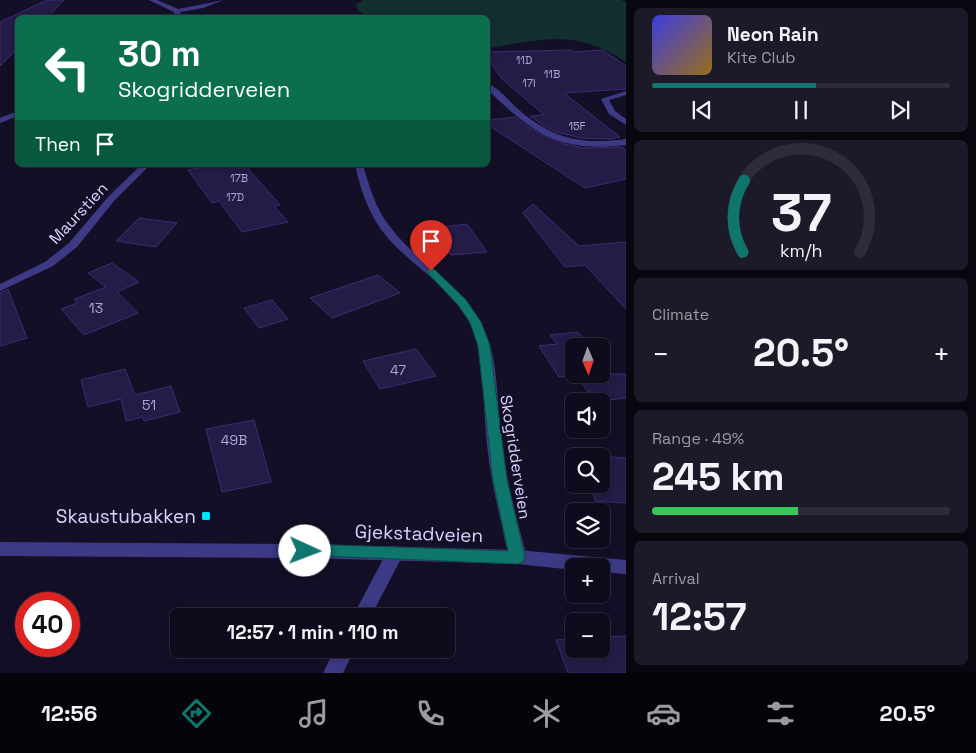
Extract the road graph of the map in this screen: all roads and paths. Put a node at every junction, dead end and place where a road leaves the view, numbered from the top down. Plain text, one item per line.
1 (152, 0) edge
2 (221, 0) edge
3 (178, 14) edge
4 (490, 88) edge
5 (626, 93) edge
6 (15, 114) edge
7 (0, 121) edge
8 (626, 123) edge
9 (626, 142) edge
10 (144, 167) edge
11 (361, 167) edge
12 (0, 288) edge
13 (0, 549) edge
14 (395, 553) junction
15 (518, 558) junction
16 (626, 567) edge
17 (366, 608) edge
18 (340, 658) edge
19 (333, 673) edge

1 - 3 street
2 - 3 street
4 - 9 street
5 - 8 street
6 - 7 street
10 - 12 street, Maurstien
11 - 15 street, Skogridderveien
13 - 14 street, Gjekstadveien
14 - 15 street, Gjekstadveien
14 - 17 street
15 - 16 street, Gjekstadveien
18 - 19 street

